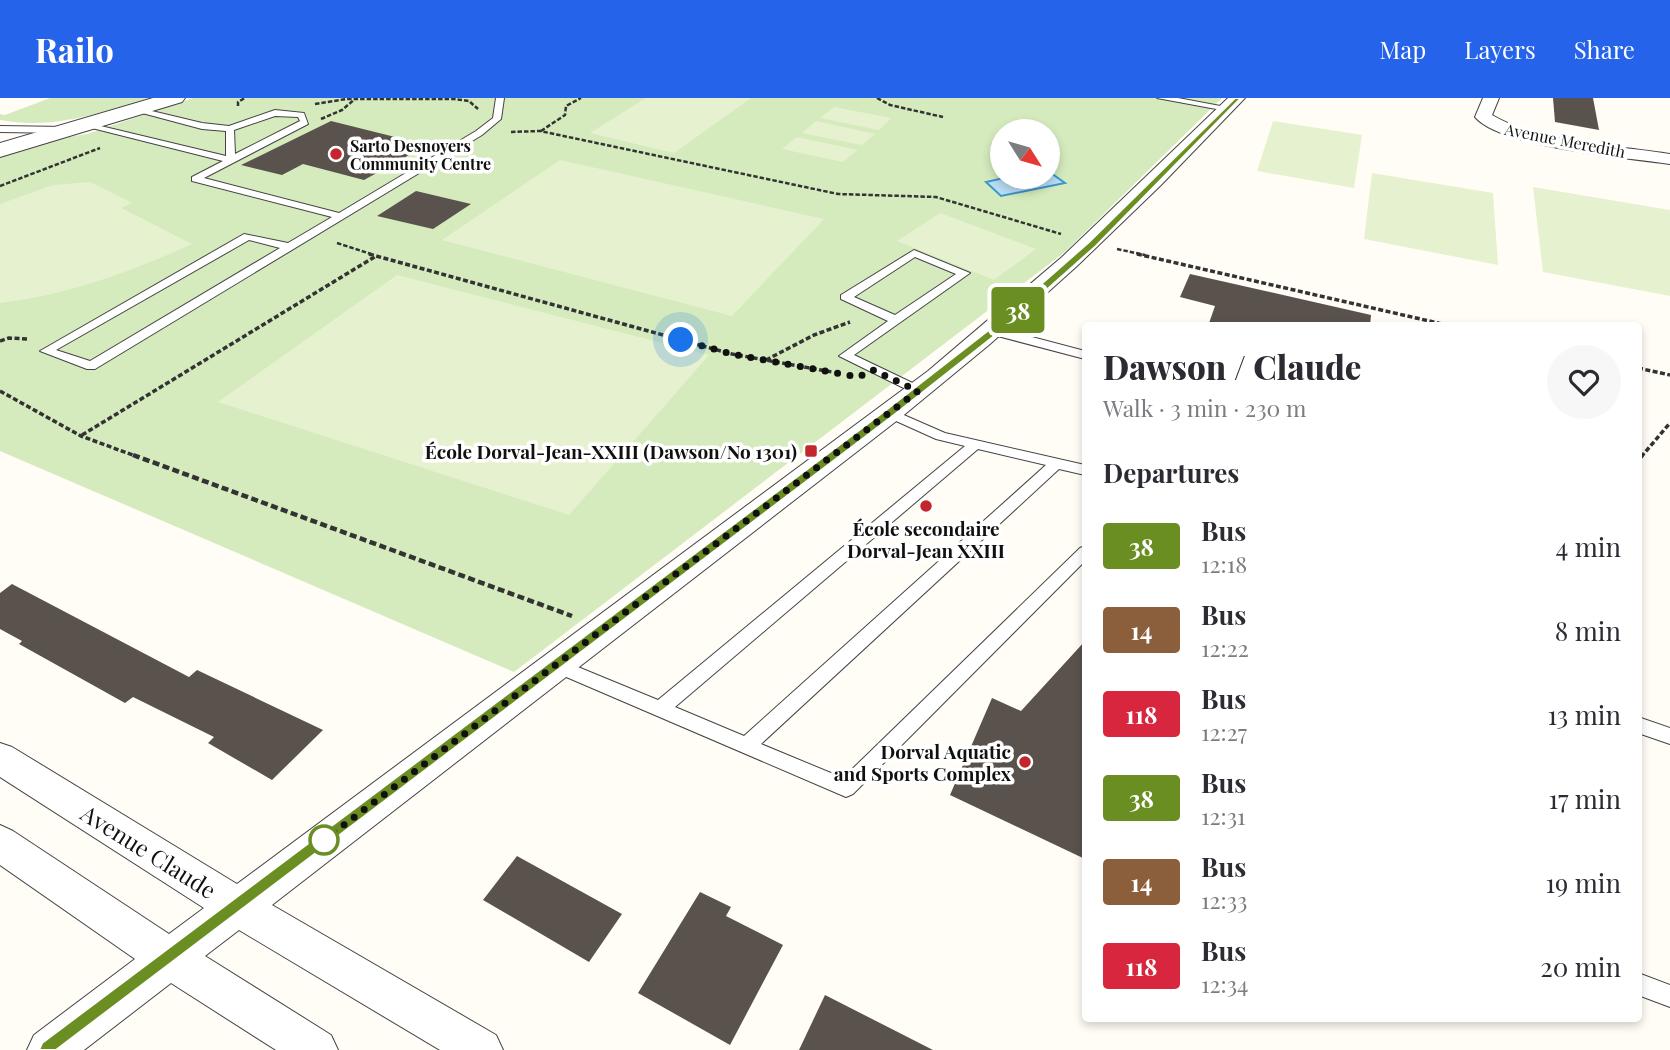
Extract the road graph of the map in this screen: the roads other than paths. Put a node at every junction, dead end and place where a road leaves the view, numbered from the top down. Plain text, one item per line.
1 (175, 98) edge
2 (500, 98) edge
3 (1161, 98) edge
4 (1491, 98) edge
5 (1232, 103) edge
6 (135, 110) junction
7 (87, 124) junction
8 (230, 128) junction
9 (1, 138) edge
10 (0, 140) edge
11 (1670, 159) edge
12 (231, 160) junction
13 (341, 216) junction
14 (289, 247) junction
15 (896, 320) junction
16 (994, 331) junction
17 (1082, 354) edge
18 (918, 391) junction
19 (890, 413) junction
20 (976, 444) junction
21 (1057, 463) junction
22 (1082, 469) edge
23 (1082, 555) edge
24 (556, 664) junction
25 (662, 708) junction
26 (1642, 726) edge
27 (1670, 736) edge
28 (747, 745) junction
29 (0, 758) edge
30 (0, 843) edge
31 (236, 906) junction
32 (171, 958) junction
33 (1642, 986) edge
34 (1670, 996) edge
35 (49, 1050) edge
36 (316, 1050) edge
37 (481, 1050) edge

1 - 6 street
2 - 13 lane
3 - 5 lane
4 - 11 street, Avenue Meredith
5 - 16 street
6 - 7 street
6 - 8 lane
7 - 9 street
7 - 12 lane
8 - 12 lane
8 - 12 lane
9 - 10 lane
12 - 13 lane
13 - 14 lane
14 - 14 lane
15 - 15 lane
15 - 18 lane
16 - 17 lane
16 - 18 street
18 - 19 street
19 - 20 lane
19 - 24 street
20 - 21 lane
20 - 25 lane
21 - 22 lane
21 - 28 lane
23 - 28 lane
24 - 25 lane
24 - 31 street
25 - 28 lane
26 - 27 lane
29 - 31 street, Avenue Claude
30 - 32 street
31 - 32 street
31 - 37 street, Avenue Claude
32 - 35 street
32 - 36 street
33 - 34 lane

